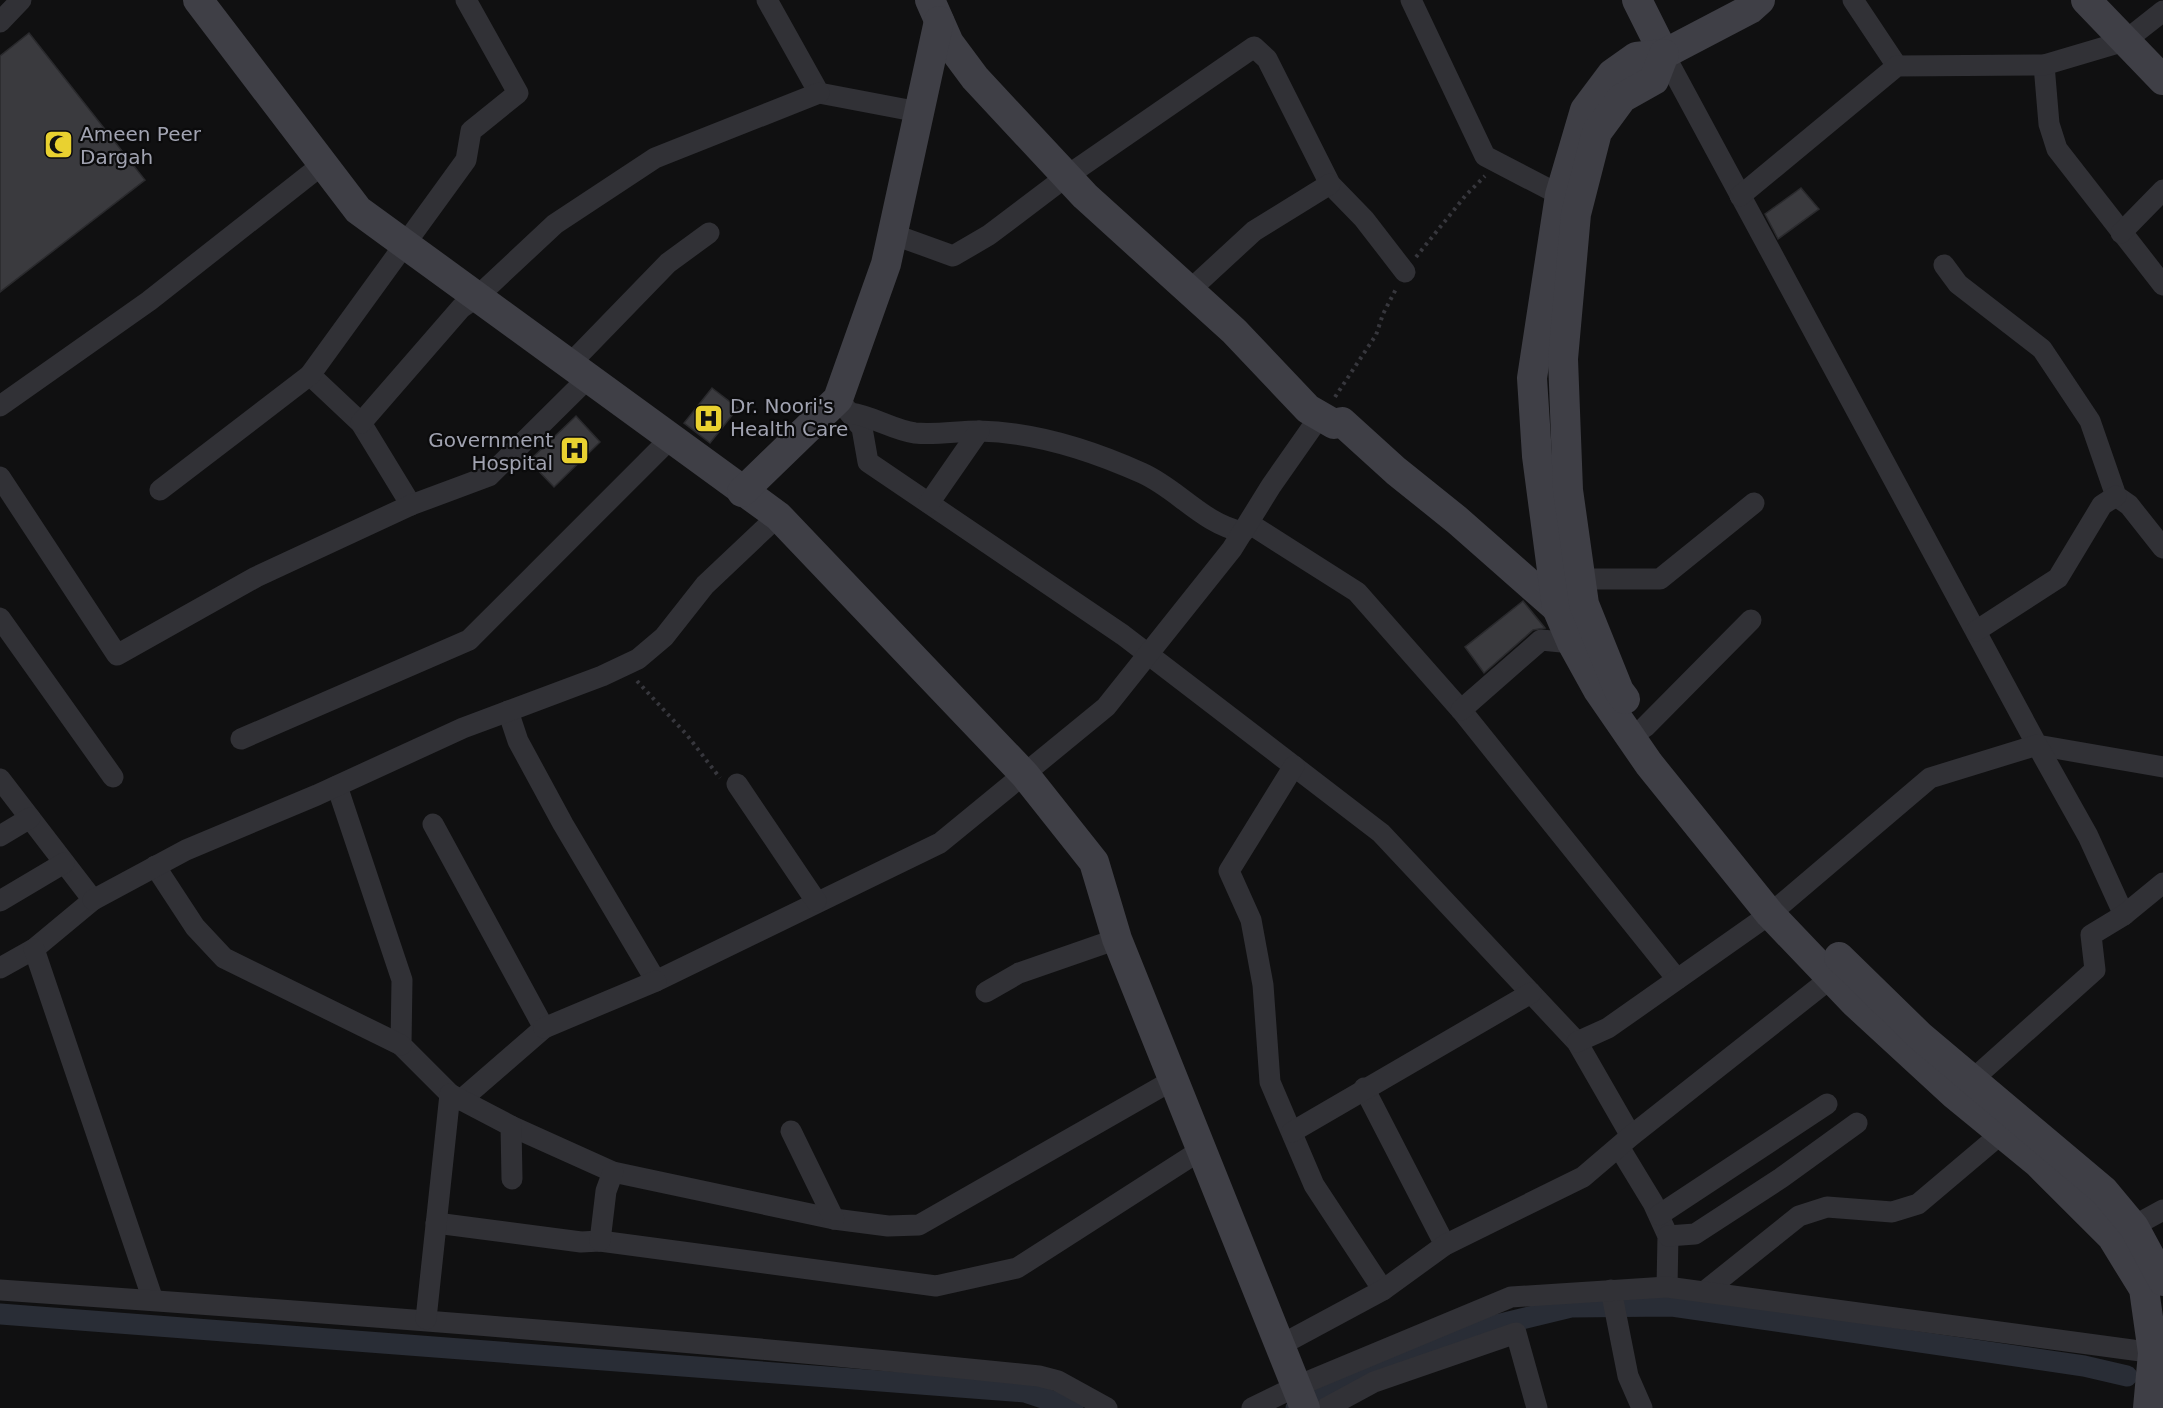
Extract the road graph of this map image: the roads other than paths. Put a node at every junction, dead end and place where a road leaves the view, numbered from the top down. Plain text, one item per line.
1 (21, 0) edge
2 (198, 0) edge
3 (466, 0) edge
4 (767, 0) edge
5 (1411, 0) edge
6 (1637, 0) edge
7 (1760, 0) edge
8 (1853, 0) edge
9 (2086, 0) edge
10 (935, 11) edge
11 (2163, 11) edge
12 (0, 22) edge
13 (2125, 41) junction
14 (1664, 54) junction
15 (2044, 65) junction
16 (1897, 66) junction
17 (2163, 80) edge
18 (819, 93) junction
19 (919, 112) junction
20 (322, 164) junction
21 (1067, 176) junction
22 (1330, 184) junction
23 (2163, 190) edge
24 (1560, 195) junction
25 (1740, 196) junction
26 (709, 233) dead end
27 (2121, 233) junction
28 (892, 234) junction
29 (406, 246) junction
30 (1944, 265) dead end
31 (1405, 272) dead end
32 (2163, 285) edge
33 (1190, 290) junction
34 (477, 297) junction
35 (578, 372) junction
36 (310, 375) junction
37 (0, 406) edge
38 (844, 406) junction
39 (1320, 416) junction
40 (361, 423) junction
41 (979, 431) junction
42 (670, 439) junction
43 (0, 477) edge
44 (160, 490) dead end
45 (742, 492) junction
46 (2116, 496) junction
47 (929, 502) junction
48 (1754, 503) dead end
49 (411, 505) junction
50 (778, 516) junction
51 (1243, 532) junction
52 (2163, 548) edge
53 (1580, 579) junction
54 (1557, 608) junction
55 (0, 618) edge
56 (1751, 620) dead end
57 (1976, 631) junction
58 (1572, 643) junction
59 (1149, 655) junction
60 (1461, 710) junction
61 (508, 711) junction
62 (1645, 727) junction
63 (241, 739) dead end
64 (2037, 745) junction
65 (1294, 766) junction
66 (2163, 767) edge
67 (1025, 775) junction
68 (113, 777) dead end
69 (0, 779) edge
70 (730, 783) road end
71 (337, 786) junction
72 (30, 818) junction
73 (433, 824) dead end
74 (0, 836) edge
75 (64, 863) junction
76 (155, 866) junction
77 (2163, 882) edge
78 (93, 900) junction
79 (0, 901) edge
80 (816, 902) junction
81 (1776, 909) junction
82 (2124, 915) junction
83 (1117, 939) junction
84 (34, 949) junction
85 (0, 968) edge
86 (1832, 978) junction
87 (1677, 979) junction
88 (656, 981) junction
89 (987, 992) dead end
90 (1531, 993) junction
91 (544, 1028) junction
92 (1577, 1042) junction
93 (401, 1046) junction
94 (1173, 1080) junction
95 (1364, 1088) junction
96 (1963, 1088) junction
97 (455, 1097) junction
98 (1827, 1104) dead end
99 (1857, 1123) dead end
100 (511, 1126) junction
101 (791, 1131) dead end
102 (1292, 1132) junction
103 (2002, 1132) junction
104 (1625, 1141) junction
105 (1201, 1149) junction
106 (613, 1172) junction
107 (512, 1179) dead end
108 (2163, 1210) edge
109 (1659, 1215) junction
110 (834, 1219) junction
111 (436, 1223) junction
112 (2123, 1232) junction
113 (1668, 1236) junction
114 (600, 1240) junction
115 (1445, 1245) junction
116 (2163, 1281) edge
117 (1667, 1287) junction
118 (0, 1290) edge
119 (1383, 1290) junction
120 (1611, 1290) junction
121 (1704, 1292) junction
122 (153, 1300) junction
123 (426, 1319) junction
124 (1279, 1346) junction
125 (2158, 1353) edge
126 (1299, 1396) edge
127 (2153, 1407) edge
128 (1107, 1408) edge
129 (1252, 1408) edge
130 (1326, 1408) edge
131 (1537, 1408) edge
132 (1642, 1408) edge

1 - 12 street
2 - 20 main road
3 - 29 street
4 - 18 street
5 - 24 street
6 - 14 main road
7 - 14 main road
8 - 16 street
9 - 13 main road
10 - 19 main road
10 - 21 main road
11 - 13 street
13 - 15 street
13 - 17 main road
14 - 24 main road
14 - 25 street
14 - 53 main road
15 - 16 street
15 - 27 street
16 - 25 street
18 - 19 street
18 - 34 street
19 - 28 main road
20 - 29 main road
20 - 37 street
21 - 22 street
21 - 28 street
21 - 33 main road
22 - 31 street
22 - 33 street
23 - 27 street
24 - 54 main road
25 - 57 street
26 - 35 street
27 - 32 street
28 - 38 main road
29 - 34 main road
29 - 36 street
30 - 46 street
33 - 39 main road
34 - 35 main road
34 - 40 street
35 - 42 main road
35 - 49 street
36 - 40 street
36 - 44 street
38 - 41 street
38 - 45 main road
38 - 47 street
39 - 51 street
39 - 54 main road
40 - 49 street
41 - 47 street
41 - 51 street
42 - 45 main road
42 - 63 street
43 - 49 street
45 - 50 main road
46 - 52 street
46 - 57 street
47 - 59 street
48 - 53 street
50 - 61 street
50 - 67 main road
51 - 59 street
51 - 60 street
53 - 62 main road
54 - 58 main road
55 - 68 street
56 - 62 street
57 - 64 street
58 - 60 street
58 - 81 main road
59 - 65 street
59 - 67 street
60 - 87 street
61 - 71 street
61 - 88 street
62 - 81 main road
64 - 66 street
64 - 81 street
64 - 82 street
65 - 90 street
65 - 102 street
67 - 80 street
67 - 83 main road
69 - 72 street
70 - 80 street
71 - 76 street
71 - 93 street
72 - 74 street
72 - 75 street
73 - 91 street
75 - 78 street
75 - 79 street
76 - 78 street
76 - 93 street
77 - 82 street
78 - 84 street
80 - 88 street
81 - 86 main road
81 - 87 street
81 - 96 main road
82 - 96 street
83 - 89 street
83 - 94 main road
84 - 85 street
84 - 122 street
86 - 96 main road
86 - 104 street
87 - 92 street
88 - 91 street
90 - 92 street
90 - 95 street
91 - 97 street
92 - 104 street
93 - 97 street
94 - 105 main road
94 - 110 street
95 - 102 street
95 - 115 street
96 - 103 main road
96 - 112 main road
97 - 100 street
97 - 111 street
98 - 109 street
99 - 113 street
100 - 106 street
100 - 107 street
101 - 110 street
102 - 119 street
103 - 112 main road
103 - 121 street
104 - 109 street
104 - 115 street
105 - 114 street
105 - 124 main road
106 - 110 street
106 - 114 street
108 - 112 street
109 - 113 street
111 - 114 street
111 - 123 street
112 - 116 main road
112 - 125 main road
113 - 117 street
115 - 119 street
117 - 120 street
117 - 121 street
118 - 122 street
119 - 124 street
120 - 126 street
120 - 132 street
121 - 125 street
122 - 123 street
123 - 128 street
124 - 126 main road
125 - 127 main road
126 - 129 street
130 - 131 street

